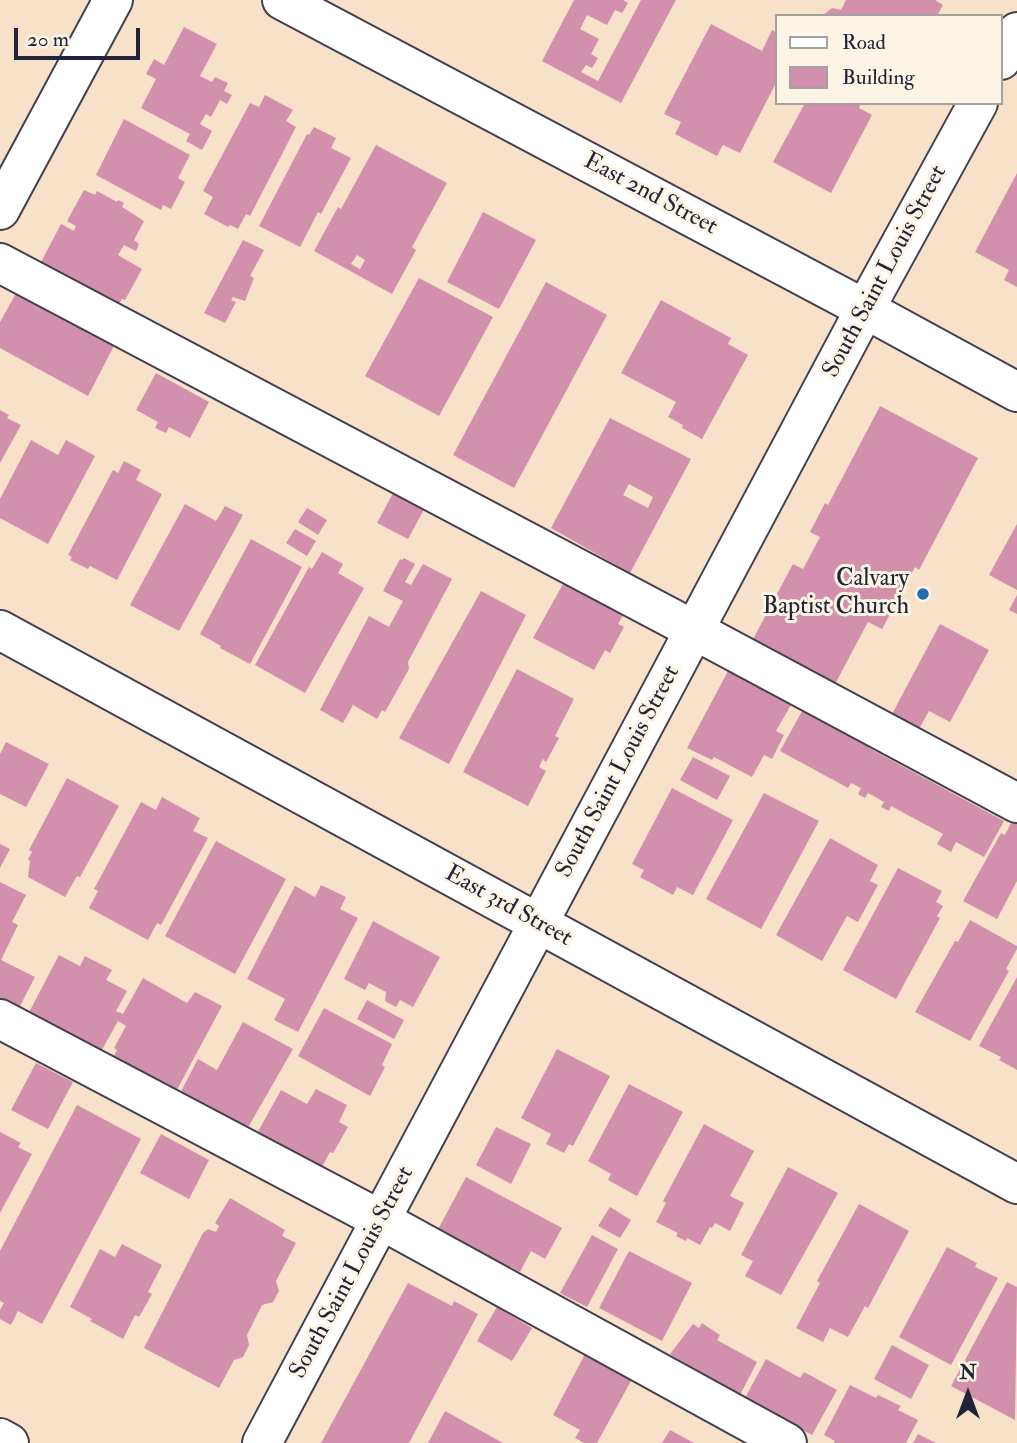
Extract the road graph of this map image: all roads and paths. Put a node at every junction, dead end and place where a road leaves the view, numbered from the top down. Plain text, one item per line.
1 (113, 0) edge
2 (282, 0) edge
3 (1017, 32) edge
4 (1003, 57) edge
5 (977, 105) edge
6 (0, 210) edge
7 (0, 263) edge
8 (865, 309) junction
9 (1017, 392) edge
10 (0, 630) edge
11 (694, 630) junction
12 (1017, 803) edge
13 (538, 923) junction
14 (0, 1019) edge
15 (1017, 1184) edge
16 (381, 1220) junction
17 (0, 1438) edge
18 (9, 1443) edge
19 (262, 1443) edge
20 (787, 1443) edge

1 - 6 street
2 - 8 street, East 2nd Street
3 - 4 street
5 - 8 street, South Saint Louis Street
7 - 11 street
8 - 9 street, East 2nd Street
8 - 11 street, South Saint Louis Street
10 - 13 street, East 3rd Street
11 - 12 street
11 - 13 street, South Saint Louis Street
13 - 15 street, East 3rd Street
13 - 16 street, South Saint Louis Street
14 - 16 street
16 - 19 street, South Saint Louis Street
16 - 20 street
17 - 18 street

